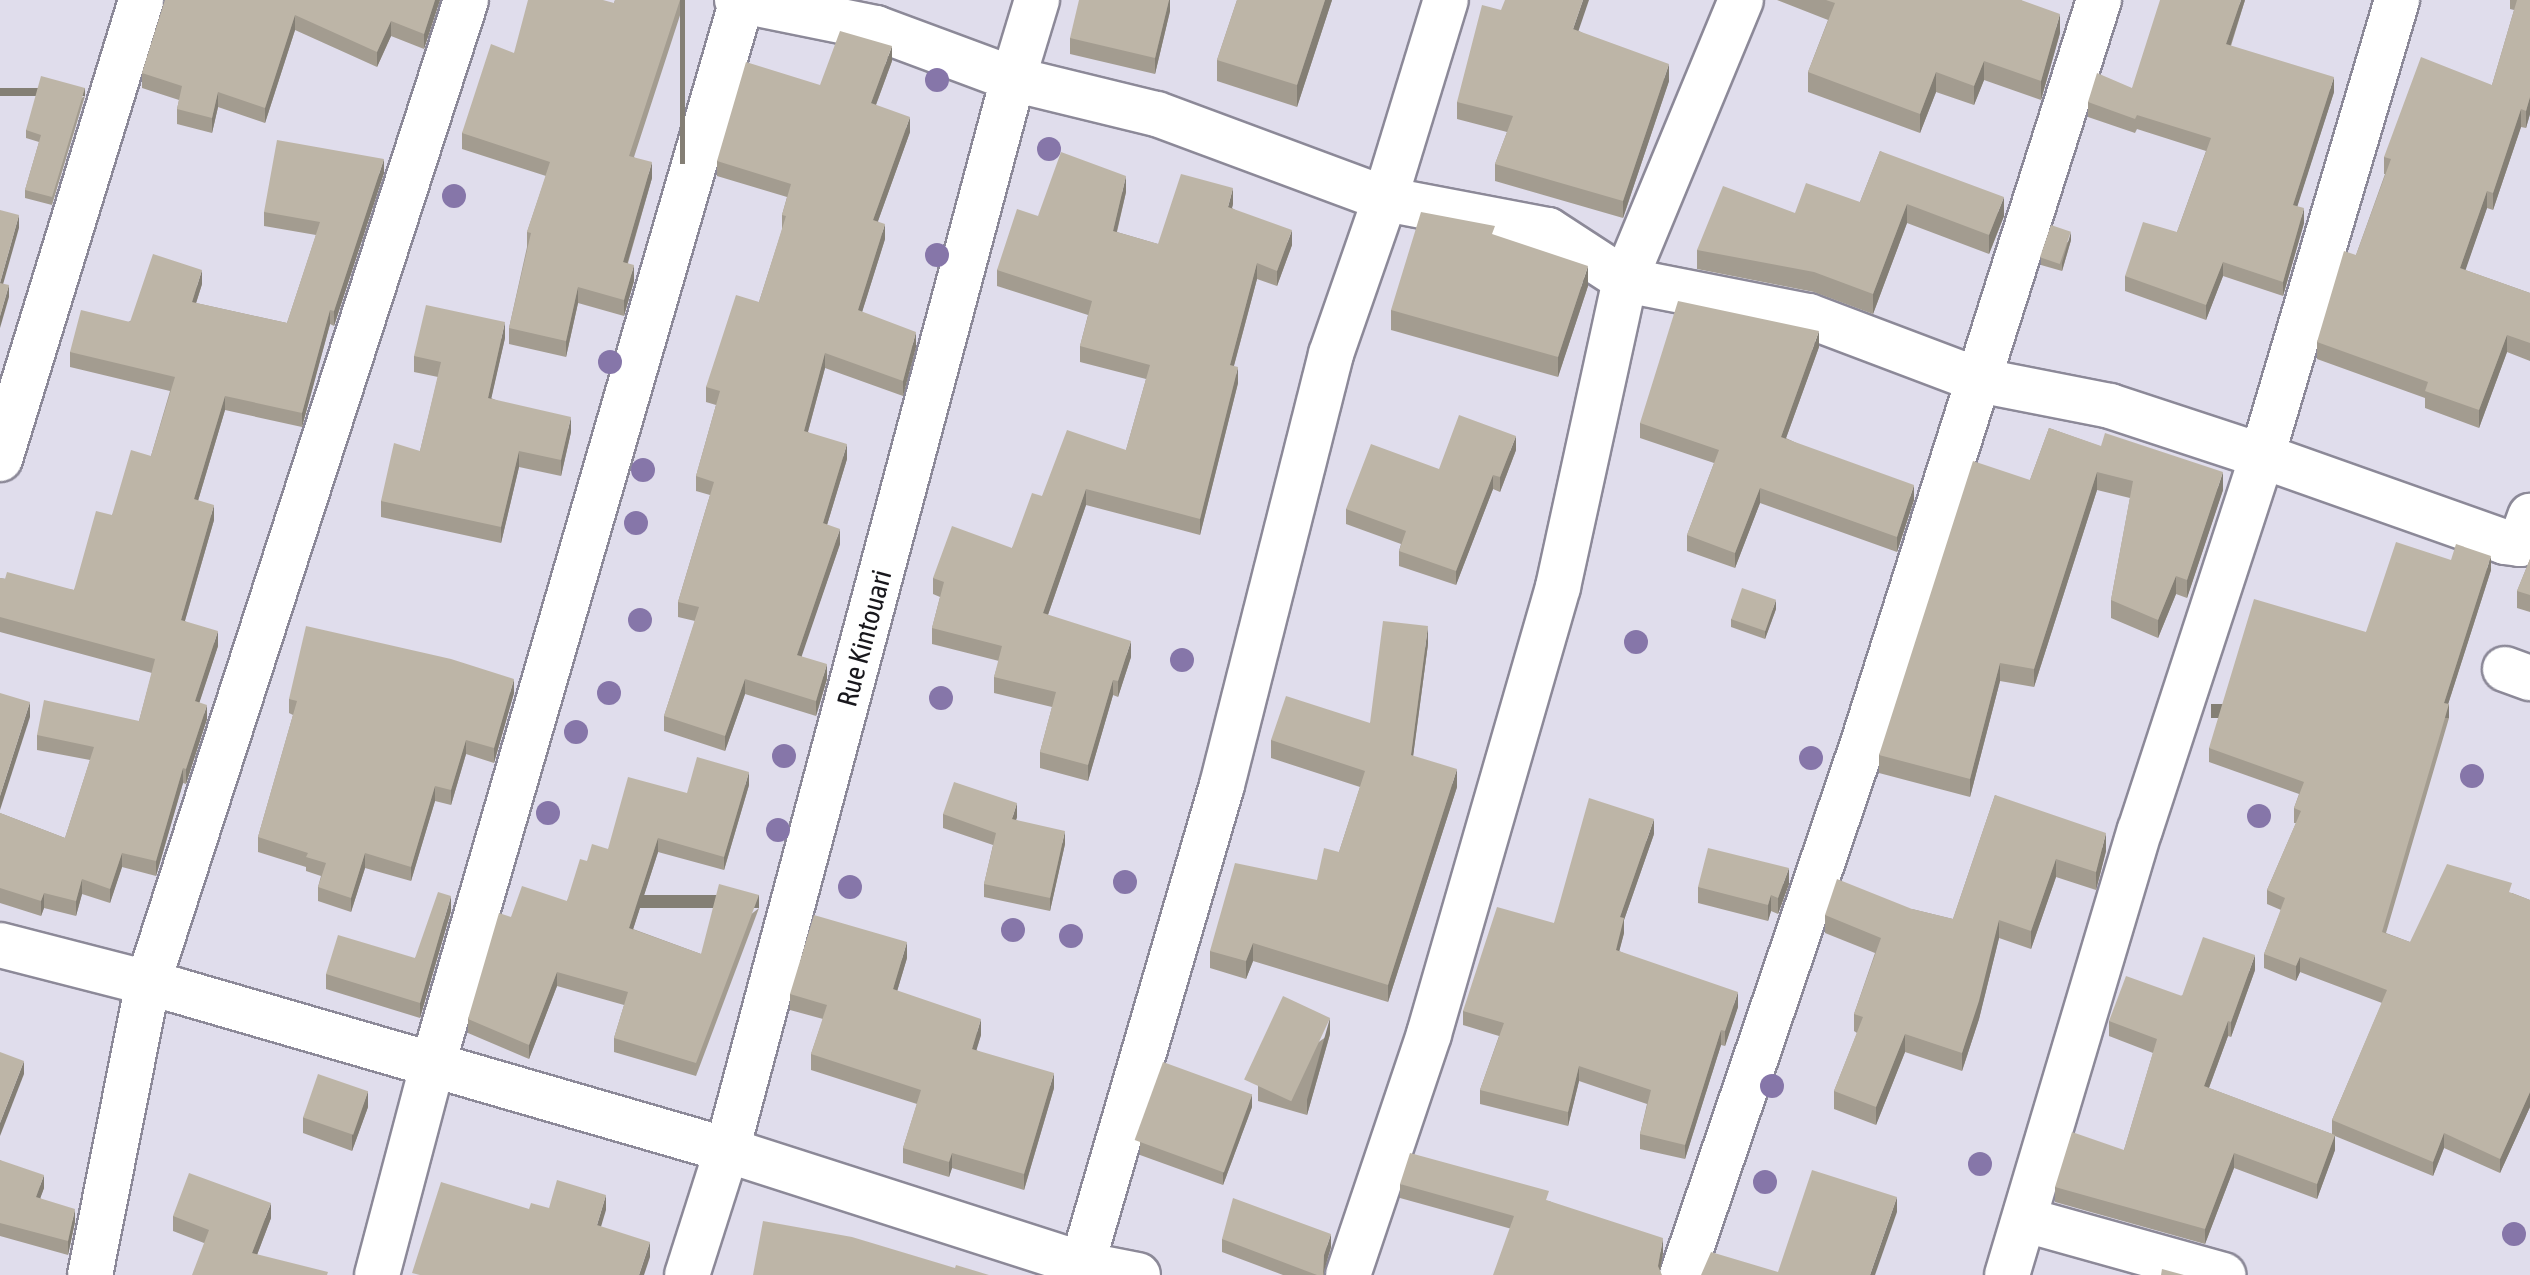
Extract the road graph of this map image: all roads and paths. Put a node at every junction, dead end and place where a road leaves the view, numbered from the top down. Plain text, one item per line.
1 (141, 0) edge
2 (466, 0) edge
3 (1037, 0) edge
4 (1446, 0) edge
5 (1741, 0) edge
6 (2099, 0) edge
7 (2397, 0) edge
8 (740, 1) edge
9 (1013, 79) junction
10 (1385, 199) junction
11 (1625, 280) junction
12 (1978, 380) junction
13 (2262, 456) junction
14 (0, 459) edge
15 (2530, 516) edge
16 (0, 945) edge
17 (148, 983) junction
18 (432, 1067) junction
19 (727, 1150) junction
20 (2026, 1220) junction
21 (1080, 1270) edge
22 (90, 1275) edge
23 (377, 1275) edge
24 (687, 1275) edge
25 (1138, 1275) edge
26 (1348, 1275) edge
27 (1682, 1275) edge
28 (2007, 1275) edge
29 (2223, 1275) edge

1 - 14 street
2 - 17 street
3 - 9 street, Rue Kintouari
4 - 10 street
5 - 11 street
6 - 12 street
7 - 13 street
8 - 9 street
8 - 18 street
9 - 10 street
9 - 19 street, Rue Kintouari
10 - 11 street
10 - 21 street
11 - 12 street
11 - 26 street
12 - 13 street
12 - 27 street
13 - 15 street
13 - 20 street
16 - 17 street
17 - 18 street
17 - 22 street
18 - 19 street
18 - 23 street
19 - 21 street
19 - 24 street, Rue Kintouari
20 - 28 street
20 - 29 street
21 - 25 street

